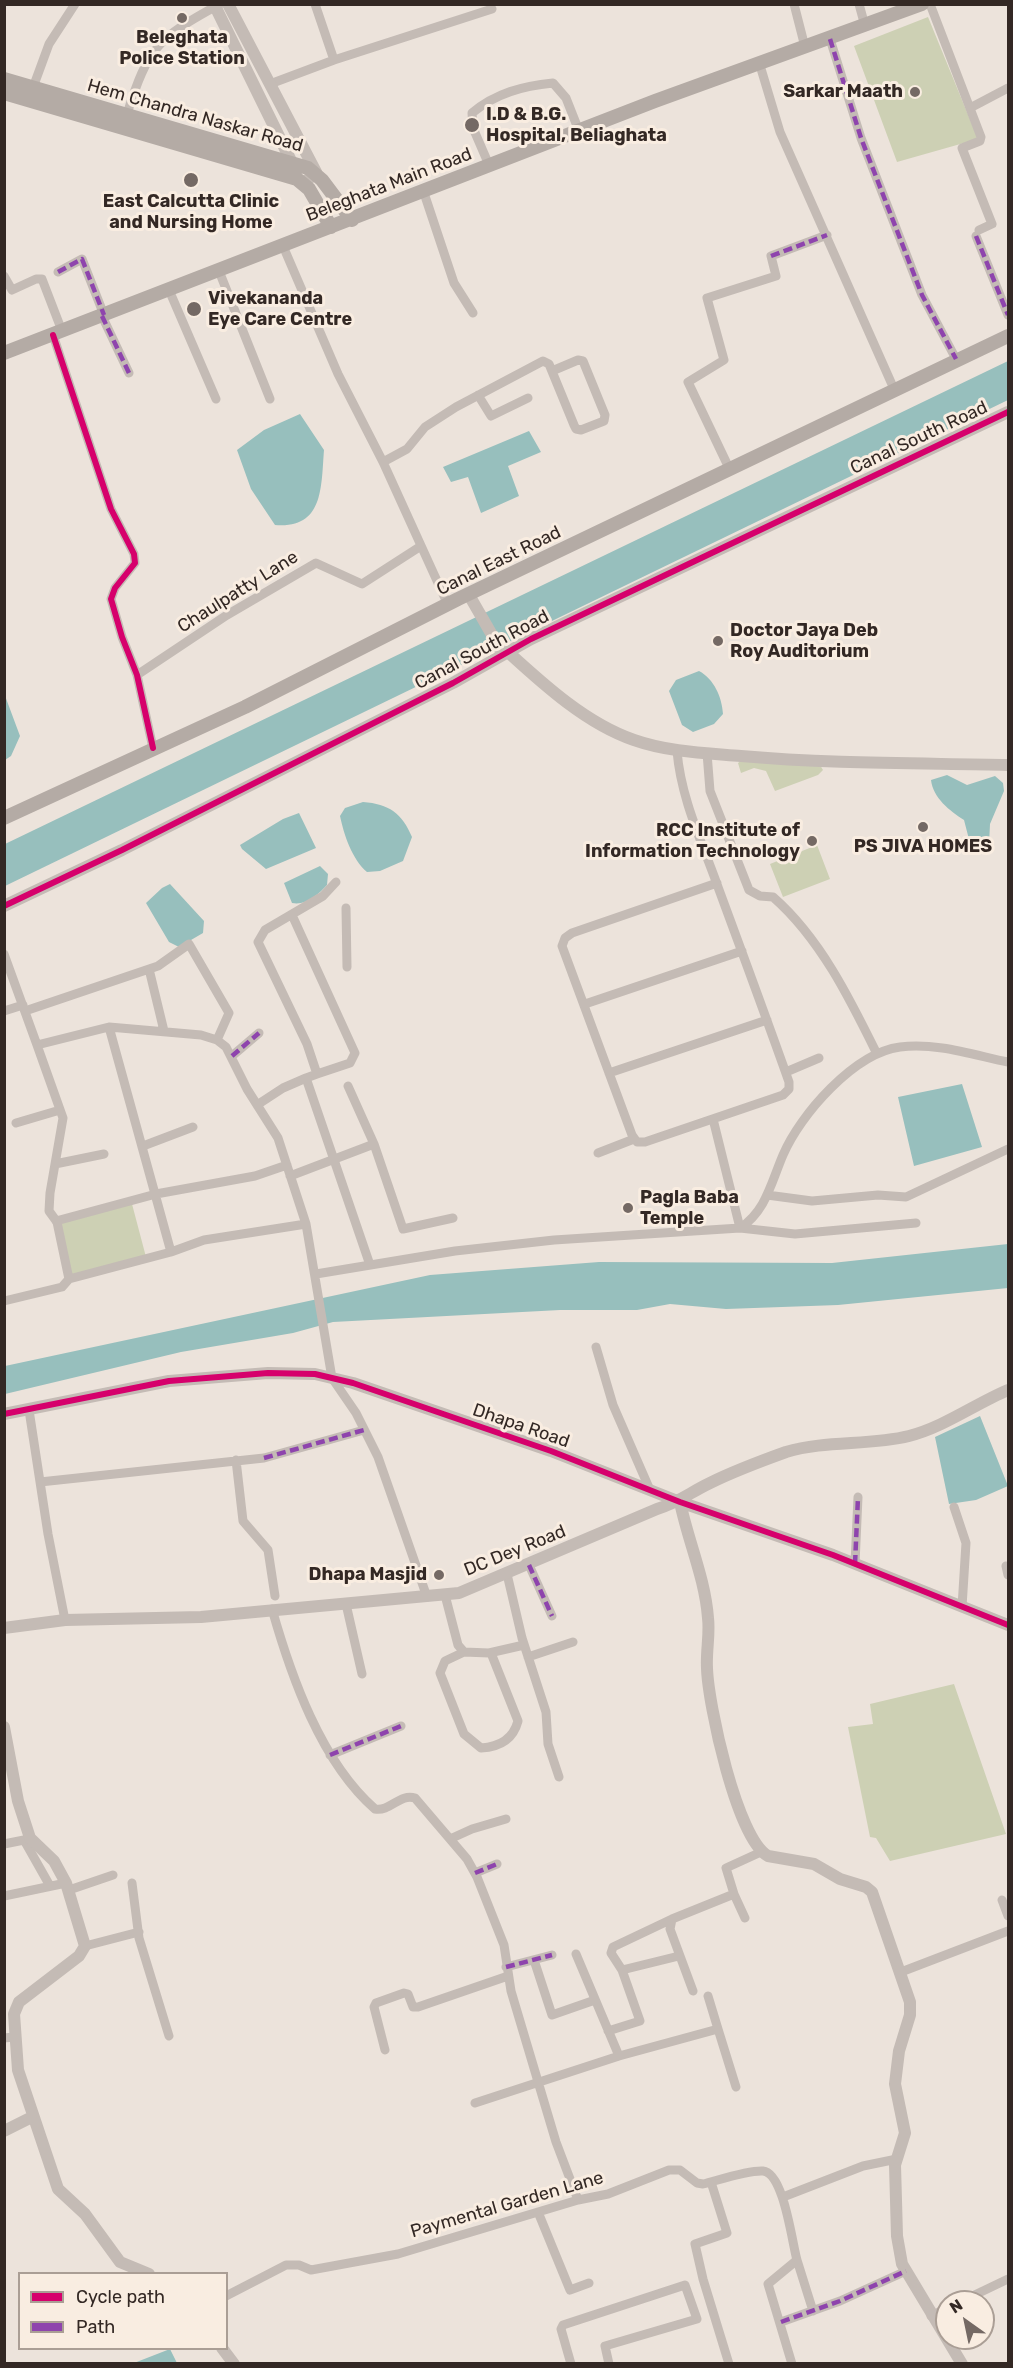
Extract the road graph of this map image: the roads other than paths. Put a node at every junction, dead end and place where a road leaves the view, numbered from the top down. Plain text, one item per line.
1 (75, 4) edge
2 (228, 4) edge
3 (315, 4) edge
4 (794, 4) edge
5 (859, 4) edge
6 (930, 4) edge
7 (216, 5) edge
8 (921, 5) edge
9 (492, 9) dead end
10 (896, 9) edge
11 (865, 26) junction
12 (830, 39) junction
13 (805, 47) junction
14 (334, 60) junction
15 (759, 62) junction
16 (4, 79) edge
17 (270, 84) junction
18 (1008, 88) edge
19 (4, 93) edge
20 (31, 94) junction
21 (970, 108) junction
22 (127, 114) junction
23 (579, 131) junction
24 (294, 163) junction
25 (489, 165) junction
26 (316, 172) junction
27 (300, 182) junction
28 (423, 190) junction
29 (352, 220) junction
30 (331, 227) junction
31 (827, 235) junction
32 (283, 246) junction
33 (219, 271) junction
34 (58, 272) dead end
35 (4, 276) edge
36 (169, 290) junction
37 (473, 313) dead end
38 (103, 315) junction
39 (1008, 315) edge
40 (58, 333) junction
41 (1008, 336) edge
42 (4, 353) edge
43 (956, 359) junction
44 (552, 371) junction
45 (129, 373) dead end
46 (894, 389) junction
47 (478, 395) junction
48 (528, 398) dead end
49 (216, 399) dead end
50 (270, 399) dead end
51 (1008, 412) edge
52 (383, 462) junction
53 (729, 468) junction
54 (421, 546) junction
55 (471, 599) junction
56 (448, 605) junction
57 (504, 652) junction
58 (137, 675) junction
59 (153, 748) junction
60 (677, 751) junction
61 (707, 753) junction
62 (1008, 765) edge
63 (4, 818) edge
64 (336, 882) dead end
65 (717, 883) junction
66 (4, 906) edge
67 (346, 908) dead end
68 (292, 915) junction
69 (742, 951) junction
70 (4, 954) edge
71 (347, 967) dead end
72 (149, 969) junction
73 (585, 1004) junction
74 (24, 1008) junction
75 (4, 1011) edge
76 (767, 1020) junction
77 (109, 1027) junction
78 (164, 1032) junction
79 (258, 1033) dead end
80 (217, 1040) junction
81 (37, 1045) junction
82 (877, 1054) junction
83 (232, 1056) junction
84 (819, 1058) dead end
85 (1008, 1062) edge
86 (786, 1072) junction
87 (609, 1073) junction
88 (317, 1074) junction
89 (306, 1078) junction
90 (348, 1086) dead end
91 (257, 1105) junction
92 (60, 1110) junction
93 (713, 1119) junction
94 (16, 1123) dead end
95 (193, 1127) dead end
96 (634, 1139) junction
97 (374, 1144) junction
98 (143, 1146) junction
99 (1008, 1149) edge
100 (104, 1154) dead end
101 (598, 1154) dead end
102 (333, 1157) junction
103 (55, 1164) junction
104 (287, 1165) junction
105 (290, 1176) junction
106 (156, 1194) junction
107 (767, 1195) junction
108 (453, 1218) dead end
109 (56, 1221) junction
110 (916, 1223) dead end
111 (306, 1224) junction
112 (740, 1228) junction
113 (171, 1252) junction
114 (370, 1265) junction
115 (316, 1274) junction
116 (69, 1279) junction
117 (4, 1301) edge
118 (596, 1347) dead end
119 (332, 1378) junction
120 (1008, 1390) edge
121 (29, 1410) junction
122 (4, 1414) edge
123 (364, 1430) junction
124 (236, 1460) junction
125 (40, 1482) junction
126 (650, 1490) junction
127 (858, 1497) dead end
128 (680, 1502) junction
129 (954, 1507) dead end
130 (855, 1564) junction
131 (529, 1565) junction
132 (507, 1574) junction
133 (445, 1595) junction
134 (275, 1596) dead end
135 (426, 1597) junction
136 (346, 1604) junction
137 (962, 1607) junction
138 (272, 1609) junction
139 (552, 1616) dead end
140 (65, 1620) junction
141 (1008, 1625) edge
142 (4, 1628) edge
143 (573, 1642) dead end
144 (524, 1645) junction
145 (464, 1652) junction
146 (491, 1653) junction
147 (528, 1657) junction
148 (362, 1674) dead end
149 (401, 1726) dead end
150 (4, 1727) edge
151 (330, 1755) junction
152 (559, 1777) dead end
153 (506, 1819) dead end
154 (28, 1839) junction
155 (450, 1839) junction
156 (4, 1844) edge
157 (762, 1852) junction
158 (497, 1864) dead end
159 (475, 1873) junction
160 (113, 1875) dead end
161 (132, 1883) dead end
162 (50, 1886) junction
163 (67, 1886) junction
164 (734, 1894) junction
165 (4, 1896) edge
166 (1002, 1900) dead end
167 (1008, 1916) edge
168 (745, 1918) dead end
169 (672, 1919) junction
170 (1008, 1931) edge
171 (139, 1932) junction
172 (85, 1946) junction
173 (552, 1954) dead end
174 (576, 1954) dead end
175 (679, 1956) junction
176 (534, 1960) junction
177 (621, 1970) junction
178 (507, 1972) junction
179 (901, 1972) junction
180 (693, 1991) dead end
181 (708, 1996) dead end
182 (595, 2000) junction
183 (718, 2029) junction
184 (608, 2031) junction
185 (170, 2036) dead end
186 (9, 2038) edge
187 (385, 2050) dead end
188 (619, 2056) junction
189 (539, 2082) junction
190 (736, 2086) dead end
191 (475, 2103) dead end
192 (32, 2118) junction
193 (4, 2132) edge
194 (897, 2158) junction
195 (711, 2182) junction
196 (783, 2197) junction
197 (578, 2200) junction
198 (538, 2212) junction
199 (797, 2260) junction
200 (906, 2271) junction
201 (144, 2272) edge
202 (1008, 2279) edge
203 (589, 2283) dead end
204 (985, 2290) edge
205 (228, 2295) edge
206 (813, 2311) junction
207 (935, 2314) edge
208 (931, 2316) junction
209 (781, 2322) junction
210 (223, 2350) edge
211 (234, 2364) edge
212 (571, 2364) edge
213 (609, 2364) edge
214 (729, 2364) edge
215 (792, 2364) edge
216 (962, 2364) edge

1 - 20 street
2 - 17 street
3 - 14 street
4 - 13 street
5 - 11 street
6 - 21 street
7 - 22 street
7 - 24 street
8 - 10 main road, Beleghata Main Road
9 - 14 street
10 - 11 main road, Beleghata Main Road
11 - 12 main road, Beleghata Main Road
12 - 13 main road, Beleghata Main Road
12 - 43 street
13 - 15 main road, Beleghata Main Road
14 - 17 street
15 - 23 main road, Beleghata Main Road
15 - 31 street
16 - 20 main road, Hem Chandra Naskar Road
17 - 26 street
18 - 21 street
19 - 20 main road, Hem Chandra Naskar Road
20 - 22 main road, Hem Chandra Naskar Road
20 - 27 main road, Hem Chandra Naskar Road
21 - 39 street
22 - 24 main road, Hem Chandra Naskar Road
23 - 25 main road, Beleghata Main Road
23 - 25 street
24 - 26 main road, Hem Chandra Naskar Road
24 - 27 street
25 - 28 main road, Beleghata Main Road
26 - 27 street
26 - 29 main road, Hem Chandra Naskar Road
27 - 30 main road, Hem Chandra Naskar Road
28 - 29 main road, Beleghata Main Road
28 - 37 street
29 - 30 main road, Beleghata Main Road
30 - 32 main road, Beleghata Main Road
31 - 46 street
31 - 53 street
32 - 33 main road, Beleghata Main Road
32 - 52 street
33 - 36 main road, Beleghata Main Road
33 - 50 street
34 - 38 street
35 - 40 street
36 - 38 main road, Beleghata Main Road
36 - 49 street
38 - 40 main road, Beleghata Main Road
38 - 45 street
40 - 42 main road, Beleghata Main Road
40 - 58 street
41 - 43 main road, Canal East Road
43 - 46 main road, Canal East Road
44 - 44 street
44 - 47 street
46 - 53 main road, Canal East Road
47 - 48 street
47 - 52 street
51 - 57 street, Canal South Road
52 - 54 street
53 - 55 main road, Canal East Road
54 - 56 street
54 - 58 street, Chaulpatty Lane
55 - 56 main road, Canal East Road
55 - 57 street
56 - 59 main road, Canal East Road
57 - 60 street
57 - 66 street, Canal South Road
58 - 59 street
59 - 63 main road, Canal East Road
60 - 61 street
60 - 65 street
61 - 62 street
61 - 82 street
64 - 68 street
65 - 69 street
65 - 73 street
67 - 71 street
68 - 88 street
68 - 88 street
69 - 73 street
69 - 76 street
70 - 74 street
72 - 74 street
72 - 78 street
72 - 80 street
73 - 87 street
74 - 75 street
74 - 81 street
76 - 86 street
76 - 87 street
77 - 78 street
77 - 81 street
77 - 98 street
78 - 80 street
79 - 83 street
80 - 83 street
81 - 92 street
82 - 85 street
82 - 107 street
83 - 91 street
84 - 86 street
86 - 93 street
87 - 96 street
88 - 89 street
89 - 91 street
89 - 102 street
90 - 97 street
91 - 104 street
92 - 94 street
92 - 103 street
93 - 96 street
93 - 112 street
95 - 98 street
96 - 101 street
97 - 102 street
97 - 108 street
98 - 106 street
99 - 107 street
100 - 103 street
102 - 105 street
102 - 114 street
103 - 109 street
104 - 105 street
104 - 106 street
105 - 111 street
106 - 109 street
106 - 113 street
107 - 112 street
109 - 116 street
110 - 112 street
111 - 113 street
111 - 115 street
112 - 114 street
113 - 116 street
114 - 115 street
115 - 119 street
116 - 117 street
118 - 126 street
119 - 121 street, Dhapa Road
119 - 123 street
119 - 126 street, Dhapa Road
120 - 128 street, DC Dey Road
121 - 122 street, Dhapa Road
121 - 125 street
123 - 124 street
123 - 135 street
124 - 125 street
124 - 134 street
125 - 140 street
126 - 128 street, Dhapa Road
127 - 130 street
128 - 130 street, Dhapa Road
128 - 131 street, DC Dey Road
128 - 157 street
129 - 137 street
130 - 137 street, Dhapa Road
131 - 132 street, DC Dey Road
131 - 139 street
132 - 133 street, DC Dey Road
132 - 144 street
133 - 135 street, DC Dey Road
133 - 145 street
135 - 136 street, DC Dey Road
136 - 138 street, DC Dey Road
136 - 148 street
137 - 141 street, Dhapa Road
138 - 140 street, DC Dey Road
138 - 151 street
140 - 142 street, DC Dey Road
143 - 147 street
144 - 146 street
144 - 147 street
145 - 146 street
145 - 146 street
147 - 152 street
149 - 151 street
150 - 154 street
151 - 155 street
153 - 155 street
154 - 156 street
154 - 162 street
154 - 163 street
155 - 159 street
157 - 164 street
157 - 179 street
158 - 159 street
159 - 178 street
160 - 163 street
161 - 171 street
162 - 163 street
162 - 165 street
163 - 172 street
164 - 168 street
164 - 169 street
166 - 167 street
169 - 175 street
169 - 177 street
170 - 179 street
171 - 172 street
171 - 185 street
172 - 186 street
173 - 176 street
174 - 182 street
175 - 177 street
175 - 180 street
176 - 178 street
176 - 182 street
177 - 184 street
178 - 187 street
178 - 189 street
179 - 194 street
181 - 183 street
182 - 184 street
183 - 188 street
183 - 190 street
184 - 188 street
186 - 192 street
188 - 189 street
189 - 191 street
189 - 197 street
192 - 193 street
192 - 201 street
194 - 196 street
194 - 200 street
195 - 196 street, Paymental Garden Lane
195 - 197 street, Paymental Garden Lane
195 - 214 street
196 - 199 street
197 - 198 street, Paymental Garden Lane
198 - 203 street
198 - 205 street, Paymental Garden Lane
199 - 206 street
199 - 209 street
200 - 206 street
200 - 208 street
202 - 204 street
206 - 209 street
207 - 208 street
208 - 216 street
209 - 215 street
210 - 211 street
212 - 213 street

